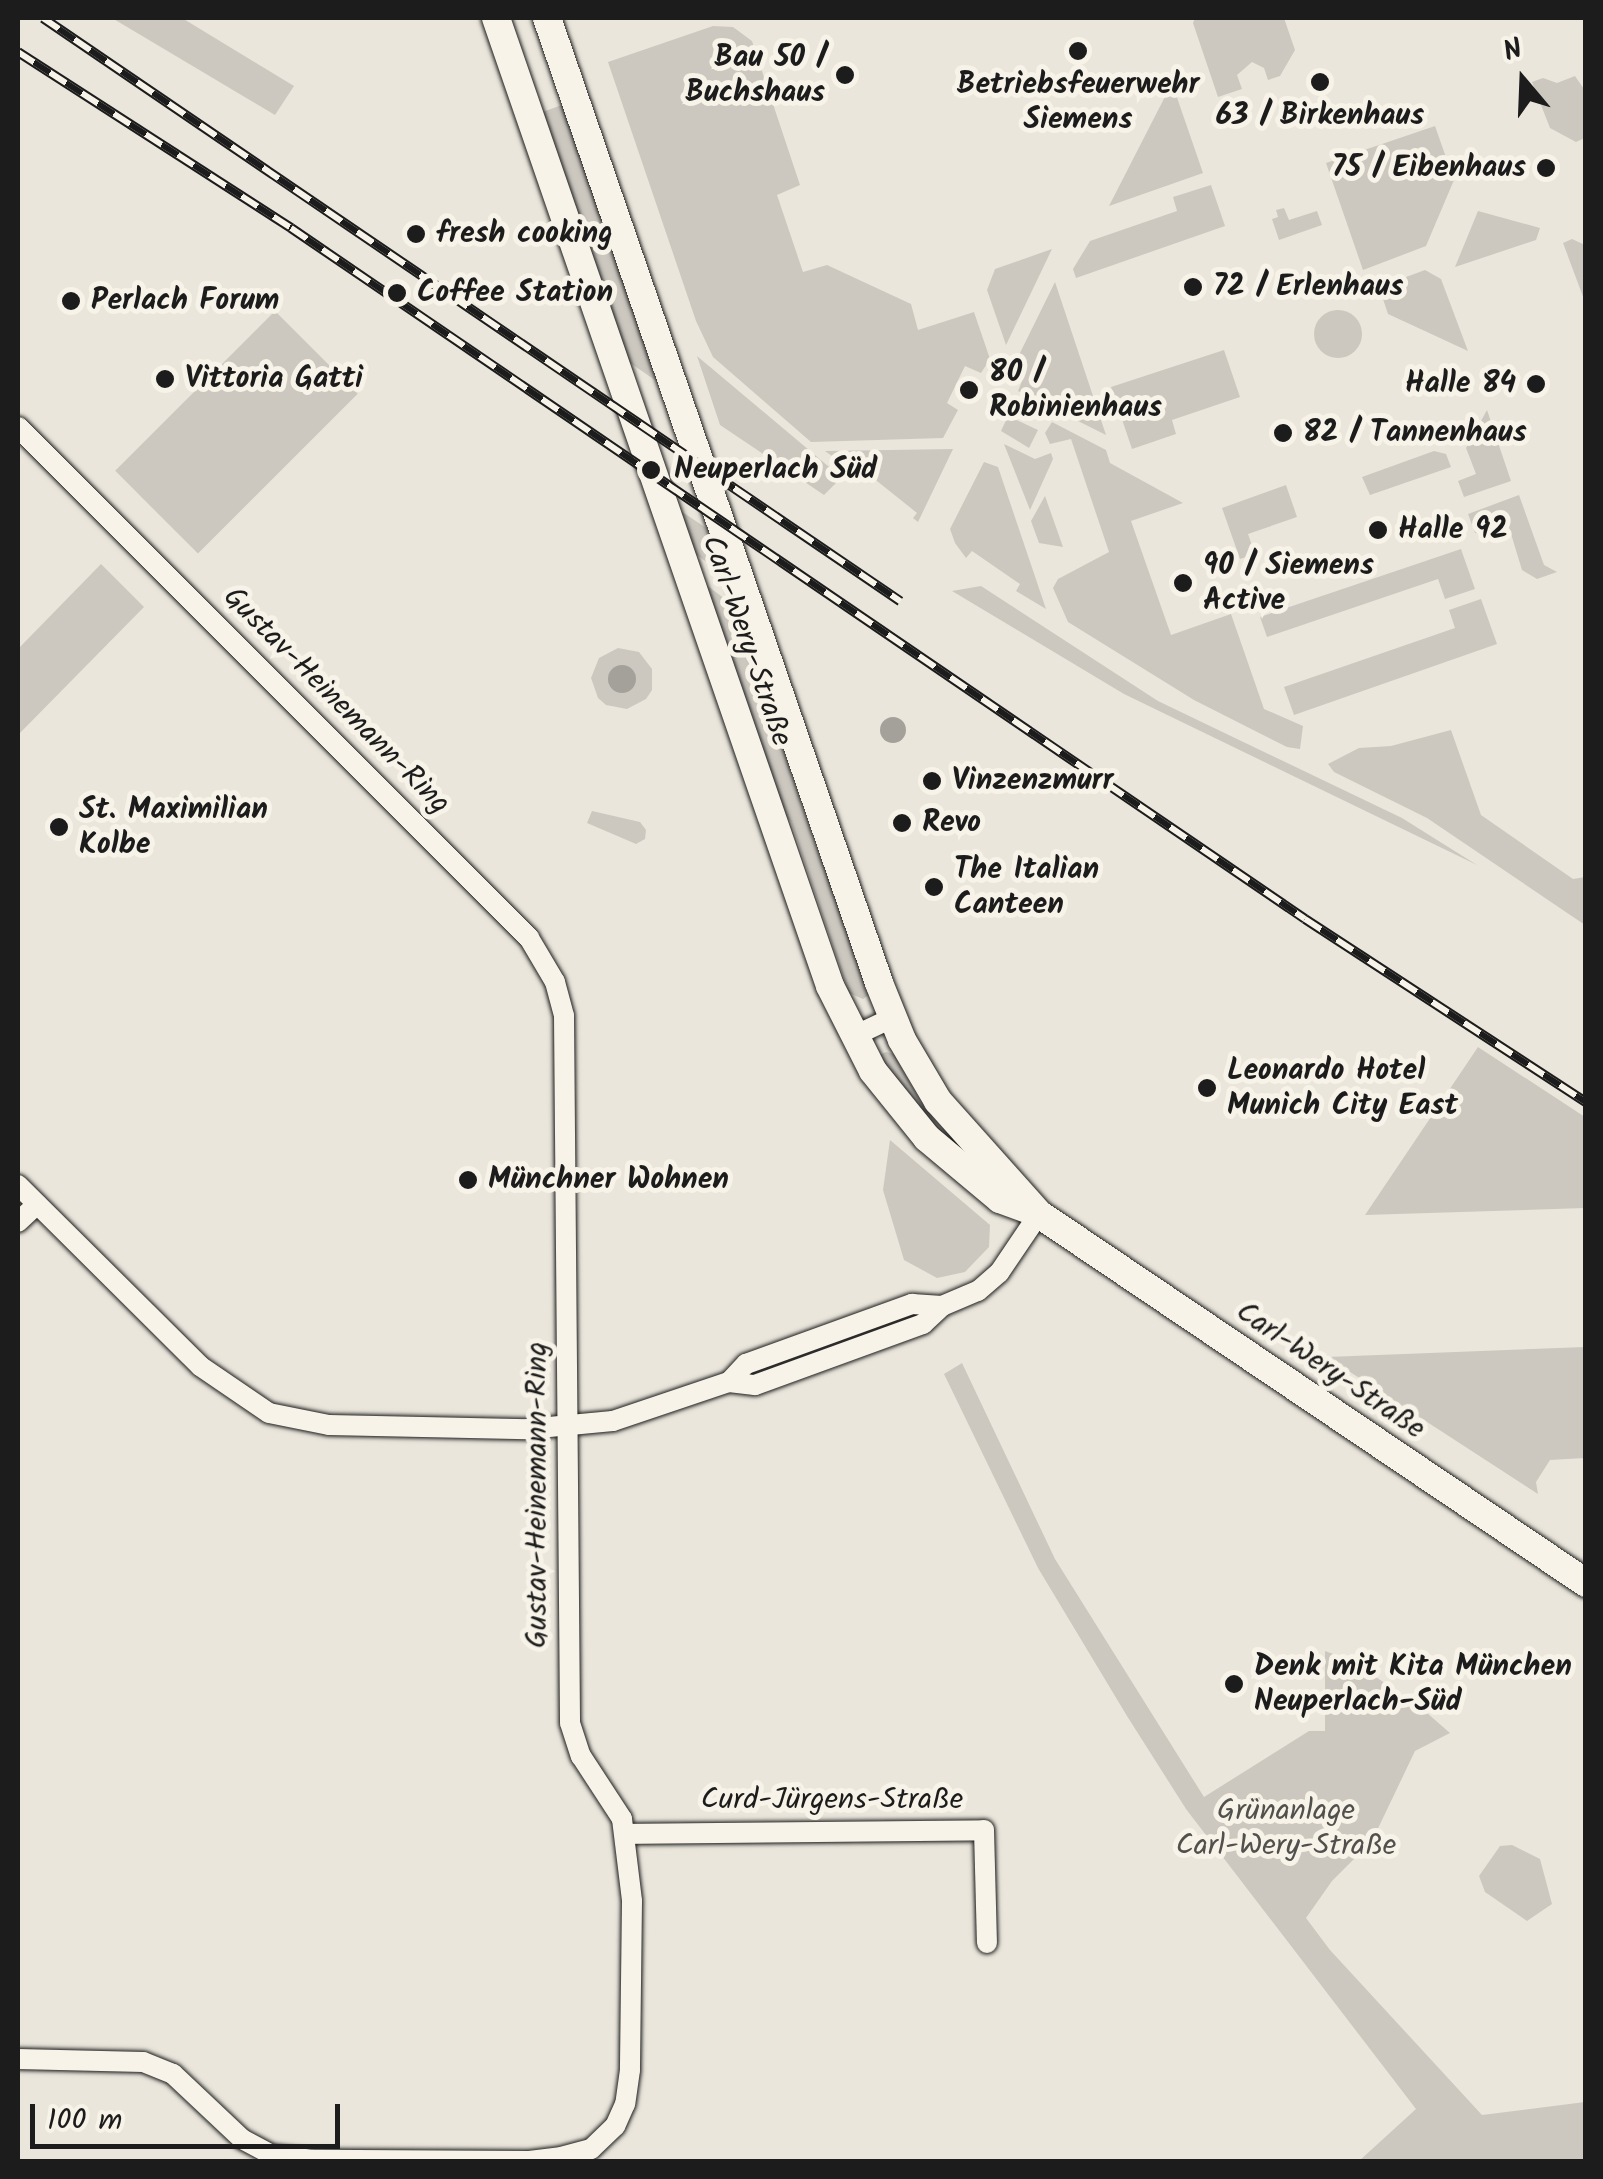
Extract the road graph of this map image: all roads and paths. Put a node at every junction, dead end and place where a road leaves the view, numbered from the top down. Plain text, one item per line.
1 (496, 18) edge
2 (547, 18) edge
3 (18, 427) edge
4 (892, 1018) junction
5 (854, 1036) junction
6 (18, 1185) edge
7 (36, 1204) junction
8 (1039, 1214) junction
9 (18, 1222) edge
10 (569, 1426) junction
11 (1586, 1583) edge
12 (627, 1834) junction
13 (987, 1943) dead end
14 (18, 2059) edge

1 - 5 main road, Carl-Wery-Straße
2 - 4 main road, Carl-Wery-Straße
3 - 10 street, Gustav-Heinemann-Ring
4 - 5 street
4 - 8 main road, Carl-Wery-Straße
5 - 8 main road, Carl-Wery-Straße
6 - 7 street
7 - 9 street
7 - 10 street
8 - 10 street
8 - 11 main road, Carl-Wery-Straße
10 - 12 street, Gustav-Heinemann-Ring
12 - 13 street, Curd-Jürgens-Straße
12 - 14 street, Gustav-Heinemann-Ring

